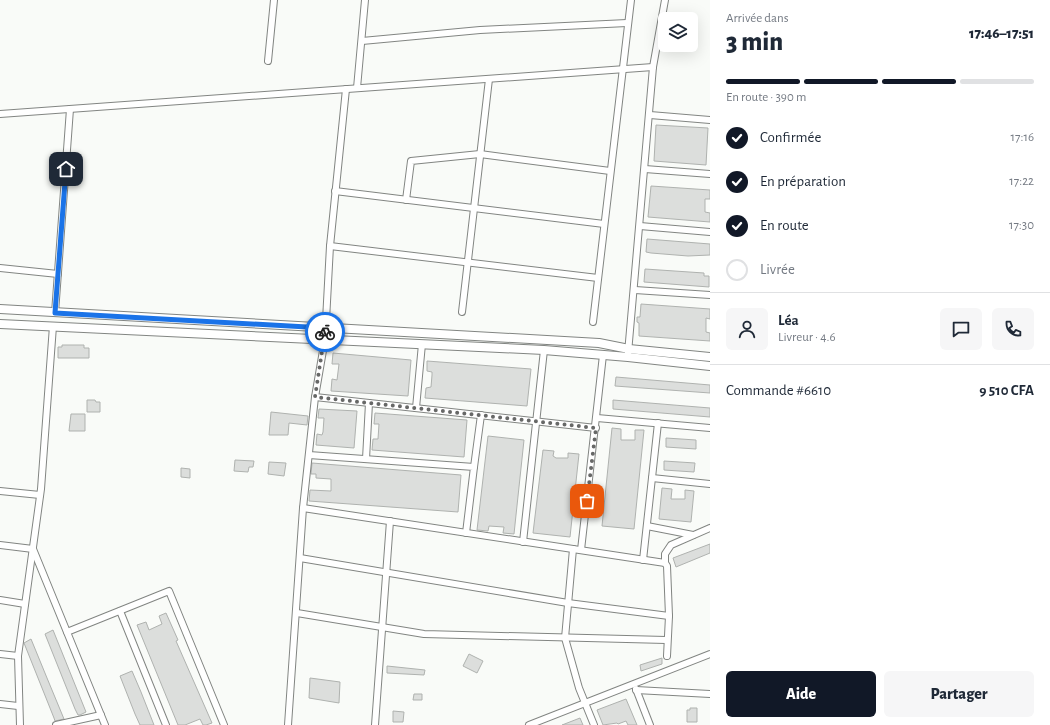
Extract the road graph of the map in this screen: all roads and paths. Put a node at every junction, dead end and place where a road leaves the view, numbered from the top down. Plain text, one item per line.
1 (274, 0) edge
2 (366, 0) edge
3 (631, 0) edge
4 (665, 0) edge
5 (627, 23) junction
6 (362, 41) junction
7 (268, 61) dead end
8 (653, 68) junction
9 (622, 69) junction
10 (489, 79) junction
11 (357, 88) junction
12 (346, 89) junction
13 (70, 109) junction
14 (0, 114) edge
15 (650, 115) junction
16 (710, 120) edge
17 (480, 154) junction
18 (645, 169) junction
19 (610, 171) junction
20 (710, 174) edge
21 (336, 191) junction
22 (406, 200) junction
23 (474, 208) junction
24 (604, 224) junction
25 (640, 226) junction
26 (710, 232) edge
27 (330, 246) junction
28 (467, 262) junction
29 (0, 268) edge
30 (58, 274) junction
31 (598, 278) junction
32 (635, 290) junction
33 (710, 295) edge
34 (0, 309) edge
35 (462, 312) dead end
36 (55, 313) junction
37 (593, 322) dead end
38 (0, 324) edge
39 (53, 326) junction
40 (325, 328) junction
41 (325, 340) junction
42 (422, 344) junction
43 (544, 350) junction
44 (628, 353) junction
45 (603, 355) junction
46 (710, 357) edge
47 (710, 366) edge
48 (315, 397) junction
49 (369, 403) junction
50 (416, 408) junction
51 (481, 416) junction
52 (597, 418) junction
53 (536, 422) junction
54 (658, 423) junction
55 (596, 428) junction
56 (710, 428) edge
57 (309, 455) junction
58 (366, 459) junction
59 (474, 467) junction
60 (652, 478) junction
61 (710, 484) edge
62 (0, 491) edge
63 (40, 495) junction
64 (303, 508) junction
65 (390, 521) junction
66 (647, 526) junction
67 (710, 528) edge
68 (466, 533) junction
69 (693, 535) junction
70 (523, 542) junction
71 (0, 545) edge
72 (33, 549) junction
73 (573, 549) junction
74 (582, 550) junction
75 (300, 558) junction
76 (643, 560) junction
77 (665, 563) junction
78 (387, 573) junction
79 (0, 600) edge
80 (568, 603) junction
81 (25, 604) junction
82 (120, 611) junction
83 (297, 613) junction
84 (669, 616) junction
85 (384, 628) junction
86 (68, 632) junction
87 (565, 638) junction
88 (666, 640) junction
89 (0, 654) edge
90 (710, 654) edge
91 (18, 656) junction
92 (667, 656) dead end
93 (634, 684) junction
94 (636, 690) junction
95 (710, 694) edge
96 (585, 702) junction
97 (0, 704) edge
98 (18, 706) junction
99 (101, 715) junction
100 (20, 725) edge
101 (56, 725) edge
102 (105, 725) edge
103 (166, 725) edge
104 (224, 725) edge
105 (288, 725) edge
106 (376, 725) edge
107 (529, 725) edge
108 (594, 725) edge
109 (650, 725) edge

1 - 7 street
2 - 6 street
3 - 5 street
4 - 8 street
5 - 6 street
5 - 9 street
6 - 11 street
8 - 9 street
8 - 15 street
9 - 10 street
9 - 19 street
10 - 11 street
10 - 17 street
11 - 12 street
12 - 13 street
12 - 21 street
13 - 14 street
13 - 30 street
15 - 16 street
15 - 18 street
17 - 19 street
17 - 22 street
17 - 23 street
18 - 20 street
18 - 25 street
19 - 24 street
21 - 22 street
21 - 27 street
22 - 23 street
23 - 24 street
23 - 28 street
24 - 31 street
25 - 26 street
25 - 32 street
27 - 28 street
27 - 40 street
28 - 31 street
28 - 35 street
29 - 30 street
30 - 36 street
31 - 37 street
32 - 33 street
32 - 44 street
34 - 36 street
36 - 40 street
38 - 39 street
39 - 41 street
39 - 63 street
40 - 41 street
40 - 44 street
41 - 42 street
41 - 48 street
42 - 43 street
42 - 50 street
43 - 45 street
43 - 53 street
44 - 45 street
44 - 46 street
44 - 47 street
45 - 52 street
48 - 49 street
48 - 57 street
49 - 50 street
49 - 58 street
50 - 51 street
51 - 53 street
51 - 59 street
52 - 54 street
52 - 55 street
53 - 55 street
53 - 70 street
54 - 56 street
54 - 60 street
55 - 74 street
57 - 58 street
57 - 64 street
58 - 59 street
59 - 68 street
60 - 61 street
60 - 66 street
62 - 63 street
63 - 72 street
64 - 65 street
64 - 75 street
65 - 68 street
65 - 78 street
66 - 69 street
66 - 76 street
67 - 69 street
68 - 70 street
69 - 77 street
70 - 73 street
71 - 72 street
72 - 81 street
72 - 86 street
73 - 74 street
73 - 80 street
74 - 76 street
75 - 78 street
75 - 83 street
76 - 77 street
77 - 84 street
78 - 80 street
78 - 85 street
79 - 81 street
80 - 84 street
80 - 87 street
81 - 91 street
82 - 86 street
82 - 103 street
82 - 104 street
83 - 85 street
83 - 105 street
84 - 88 street
85 - 87 street
85 - 106 street
86 - 99 street
87 - 88 street
87 - 96 street
88 - 92 street
89 - 91 street
90 - 93 street
91 - 98 street
93 - 94 street
93 - 96 street
94 - 95 street
94 - 109 street
96 - 107 street
96 - 108 street
97 - 98 street
98 - 100 street
99 - 101 street
99 - 102 street

